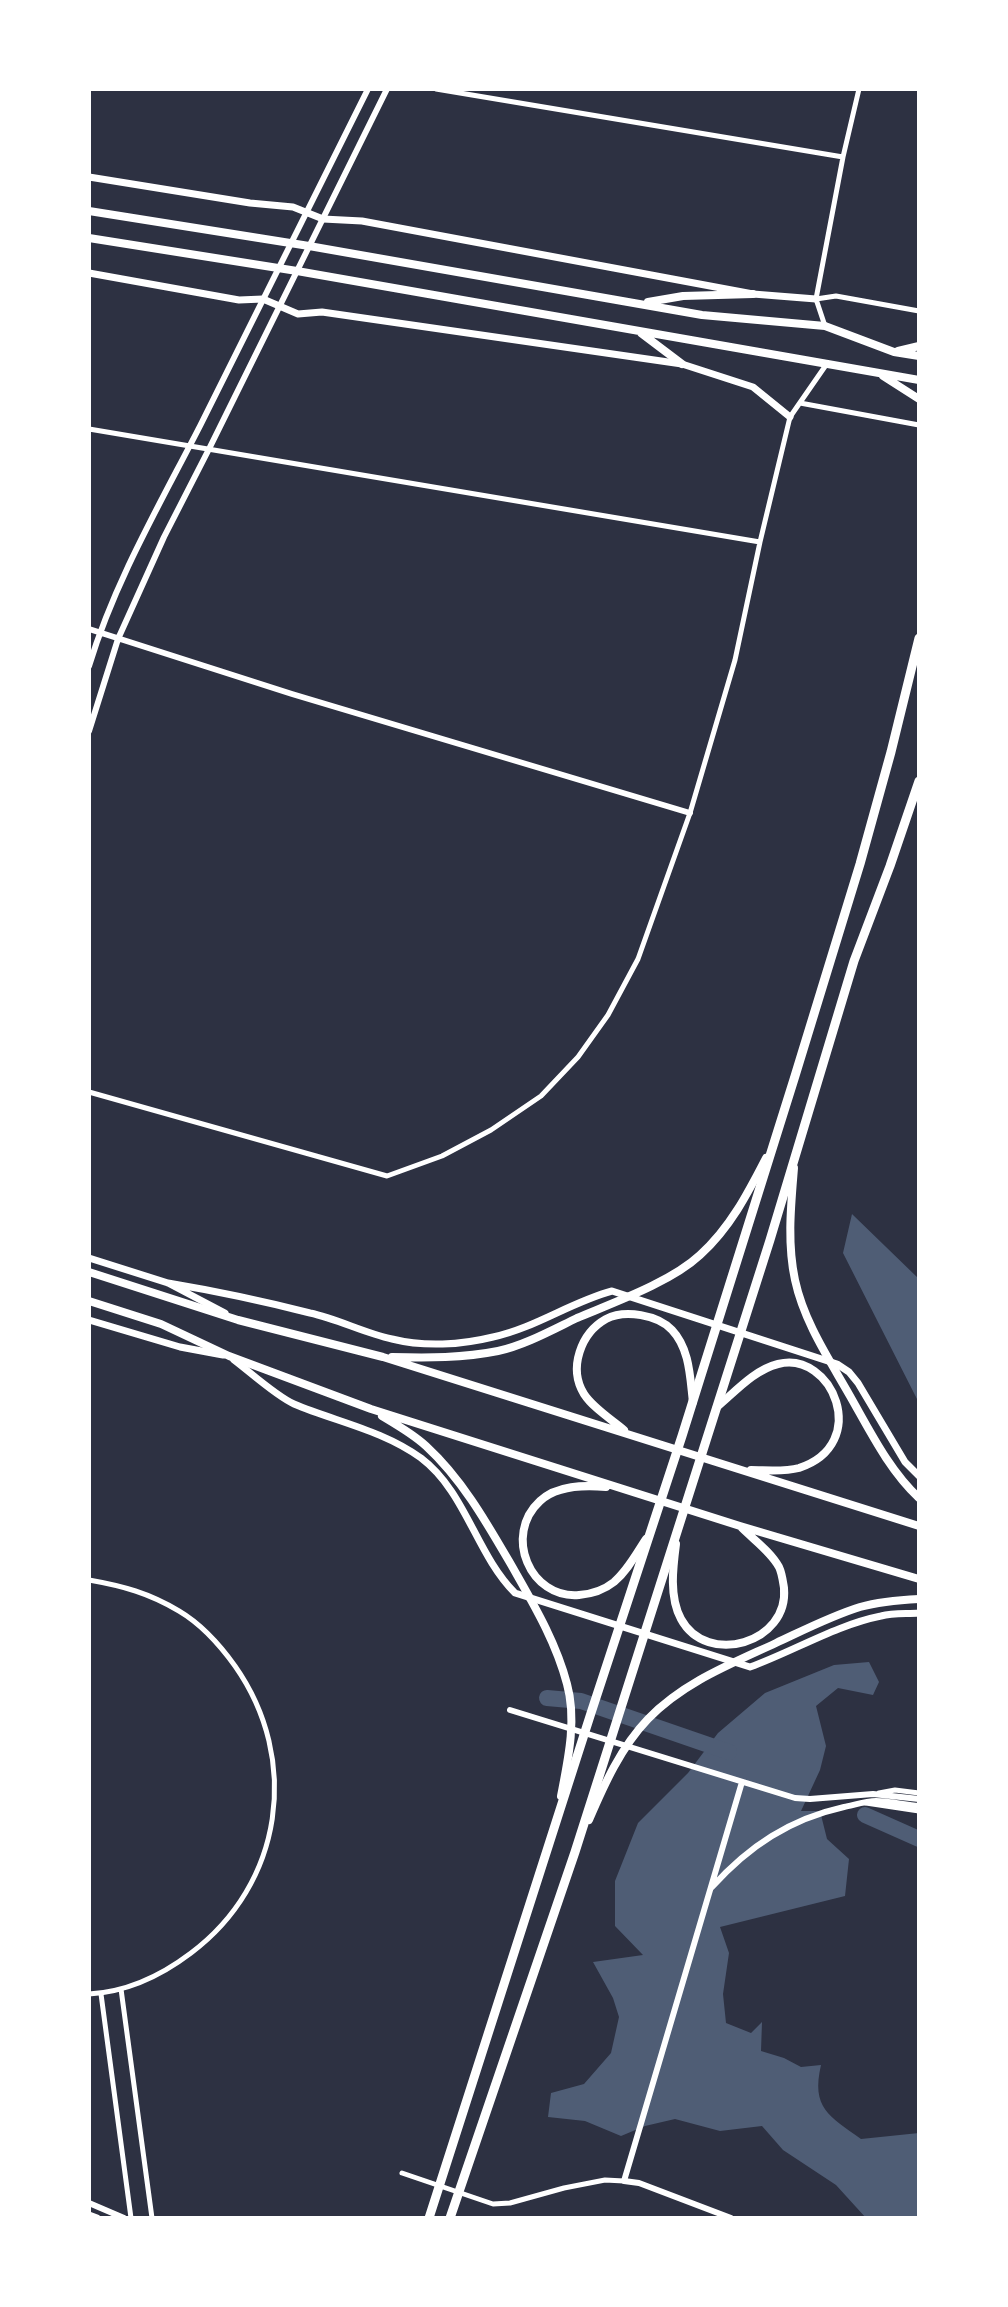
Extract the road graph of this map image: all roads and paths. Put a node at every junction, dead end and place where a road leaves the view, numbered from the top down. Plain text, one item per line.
1 (368, 89) edge
2 (387, 89) edge
3 (436, 89) edge
4 (859, 89) edge
5 (843, 157) junction
6 (89, 177) edge
7 (89, 211) edge
8 (306, 213) junction
9 (323, 219) junction
10 (89, 238) edge
11 (290, 243) junction
12 (309, 246) junction
13 (278, 268) junction
14 (297, 271) junction
15 (89, 273) edge
16 (753, 294) junction
17 (263, 299) junction
18 (816, 299) junction
19 (641, 303) junction
20 (280, 306) junction
21 (919, 311) edge
22 (825, 326) junction
23 (639, 331) junction
24 (919, 346) edge
25 (894, 352) junction
26 (919, 356) edge
27 (682, 364) junction
28 (826, 365) junction
29 (880, 374) junction
30 (919, 380) edge
31 (919, 399) edge
32 (800, 403) junction
33 (790, 417) junction
34 (919, 425) edge
35 (89, 429) edge
36 (190, 446) junction
37 (209, 449) junction
38 (760, 542) junction
39 (89, 629) edge
40 (99, 632) junction
41 (919, 638) edge
42 (118, 639) junction
43 (89, 666) edge
44 (89, 732) edge
45 (919, 781) edge
46 (690, 813) junction
47 (89, 1092) edge
48 (773, 1146) junction
49 (795, 1155) junction
50 (89, 1258) edge
51 (89, 1272) edge
52 (169, 1283) junction
53 (89, 1301) edge
54 (89, 1320) edge
55 (238, 1320) junction
56 (229, 1356) junction
57 (383, 1357) junction
58 (692, 1402) junction
59 (717, 1408) junction
60 (371, 1409) junction
61 (630, 1435) junction
62 (741, 1469) junction
63 (919, 1476) edge
64 (619, 1488) junction
65 (919, 1498) edge
66 (740, 1526) junction
67 (919, 1526) edge
68 (652, 1529) junction
69 (678, 1529) junction
70 (919, 1579) edge
71 (89, 1580) edge
72 (919, 1599) edge
73 (919, 1613) edge
74 (510, 1710) dead end
75 (742, 1782) junction
76 (919, 1793) edge
77 (873, 1794) junction
78 (919, 1799) edge
79 (919, 1808) edge
80 (553, 1836) junction
81 (575, 1852) junction
82 (710, 1890) junction
83 (121, 1989) junction
84 (89, 1994) edge
85 (101, 1994) junction
86 (402, 2173) dead end
87 (624, 2182) junction
88 (89, 2203) edge
89 (89, 2215) edge
90 (97, 2218) edge
91 (124, 2218) edge
92 (131, 2218) edge
93 (152, 2218) edge
94 (429, 2218) edge
95 (450, 2218) edge
96 (732, 2218) edge

1 - 8 street
2 - 9 street
3 - 5 street
4 - 5 street
5 - 18 street
6 - 8 main road
7 - 11 main road
8 - 9 main road
8 - 11 street
9 - 12 street
9 - 16 main road
10 - 13 main road
11 - 12 main road
11 - 13 street
12 - 14 street
12 - 19 main road
13 - 14 main road
13 - 17 street
14 - 20 street
14 - 23 main road
15 - 17 main road
16 - 18 main road
16 - 19 main road
17 - 20 main road
17 - 36 street
18 - 21 street
18 - 22 street
19 - 22 main road
20 - 27 main road
20 - 37 street
22 - 25 main road
23 - 27 main road
23 - 28 main road
24 - 25 main road
25 - 26 main road
27 - 33 main road
28 - 29 main road
28 - 32 street
29 - 30 main road
29 - 31 main road
32 - 33 street
32 - 34 street
33 - 38 street
35 - 36 street
36 - 37 street
36 - 40 street
37 - 38 street
37 - 42 street
38 - 46 street
39 - 40 street
40 - 42 street
40 - 43 street
41 - 48 highway
42 - 44 street
42 - 46 street
45 - 49 highway
46 - 47 street
48 - 57 main road
48 - 58 highway
49 - 59 highway
49 - 65 main road
50 - 52 main road
51 - 55 main road
52 - 55 main road
52 - 63 main road
53 - 56 main road
54 - 56 main road
55 - 57 main road
56 - 60 main road
56 - 73 main road
57 - 61 main road
58 - 61 main road
58 - 68 highway
59 - 62 main road
59 - 69 highway
60 - 64 main road
60 - 80 main road
61 - 62 main road
62 - 67 main road
64 - 66 main road
64 - 68 main road
66 - 69 main road
66 - 70 main road
68 - 80 highway
69 - 81 highway
71 - 83 street
72 - 81 main road
74 - 75 street
75 - 77 street
75 - 82 street
76 - 77 street
77 - 78 street
79 - 82 street
80 - 94 highway
81 - 95 highway
82 - 87 street
83 - 85 street
83 - 93 street
84 - 85 street
85 - 92 street
86 - 87 street
87 - 96 street
88 - 91 street
89 - 90 main road

